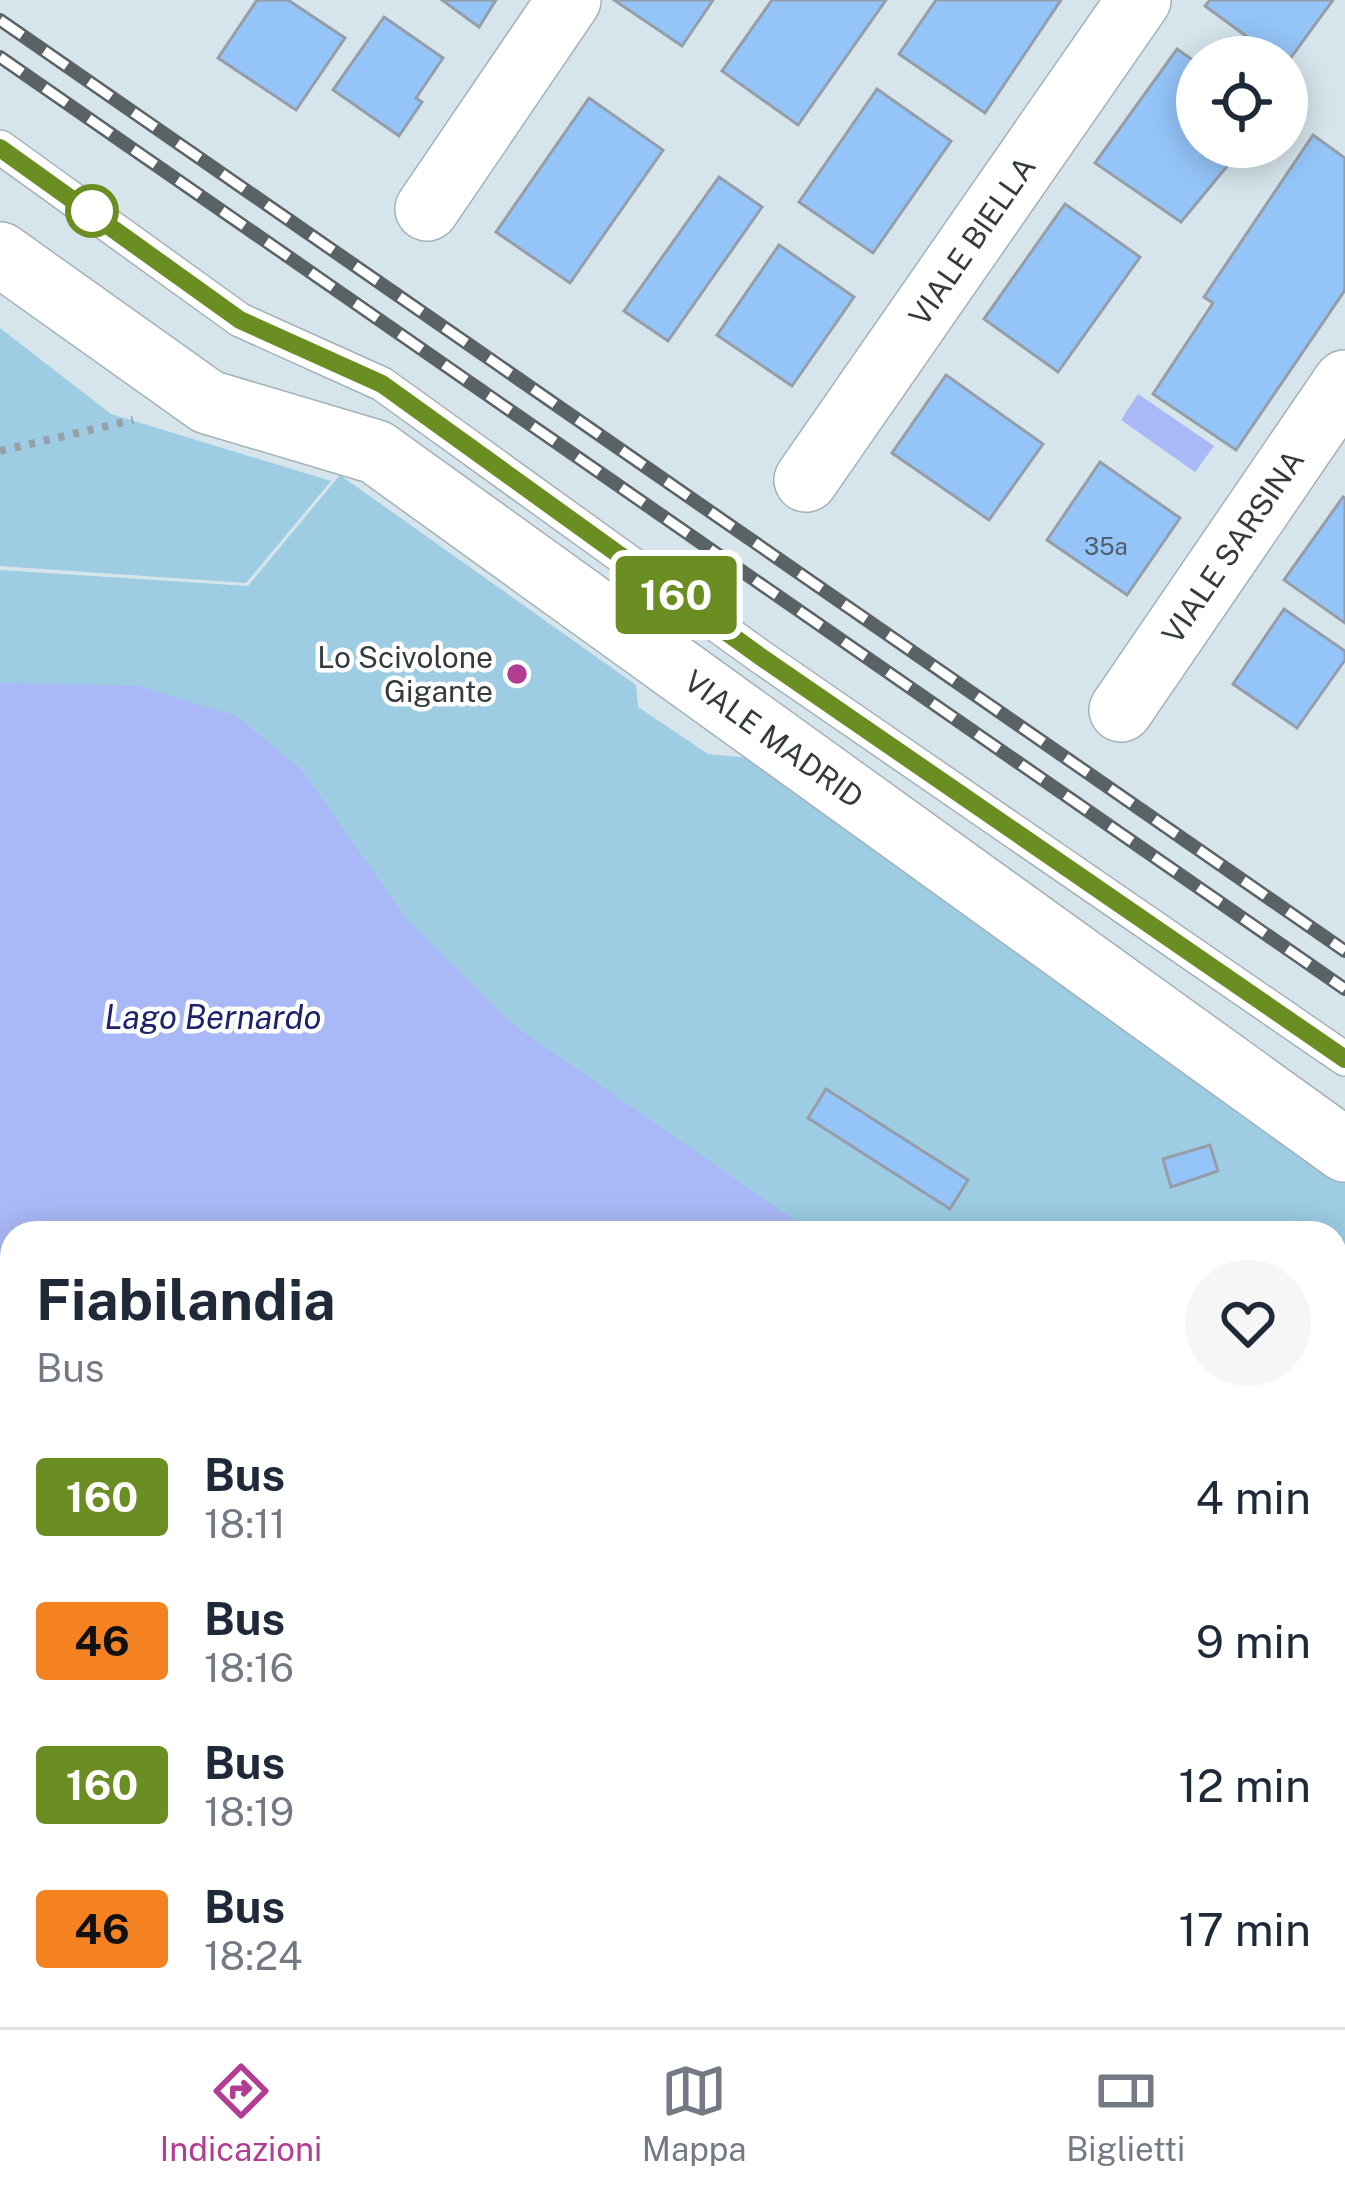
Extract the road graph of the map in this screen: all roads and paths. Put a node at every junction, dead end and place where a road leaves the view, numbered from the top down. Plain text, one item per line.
1 (568, 0) edge
2 (1139, 0) edge
3 (0, 148) edge
4 (427, 209) dead end
5 (0, 254) edge
6 (1345, 382) edge
7 (208, 402) junction
8 (0, 451) edge
9 (806, 480) dead end
10 (1121, 710) dead end
11 (1345, 1059) edge
12 (1345, 1150) edge

1 - 4 street
2 - 9 street, VIALE BIELLA
3 - 11 lane
5 - 7 street, VIALE MADRID
6 - 10 street, VIALE SARSINA
7 - 8 path
7 - 12 street, VIALE MADRID

